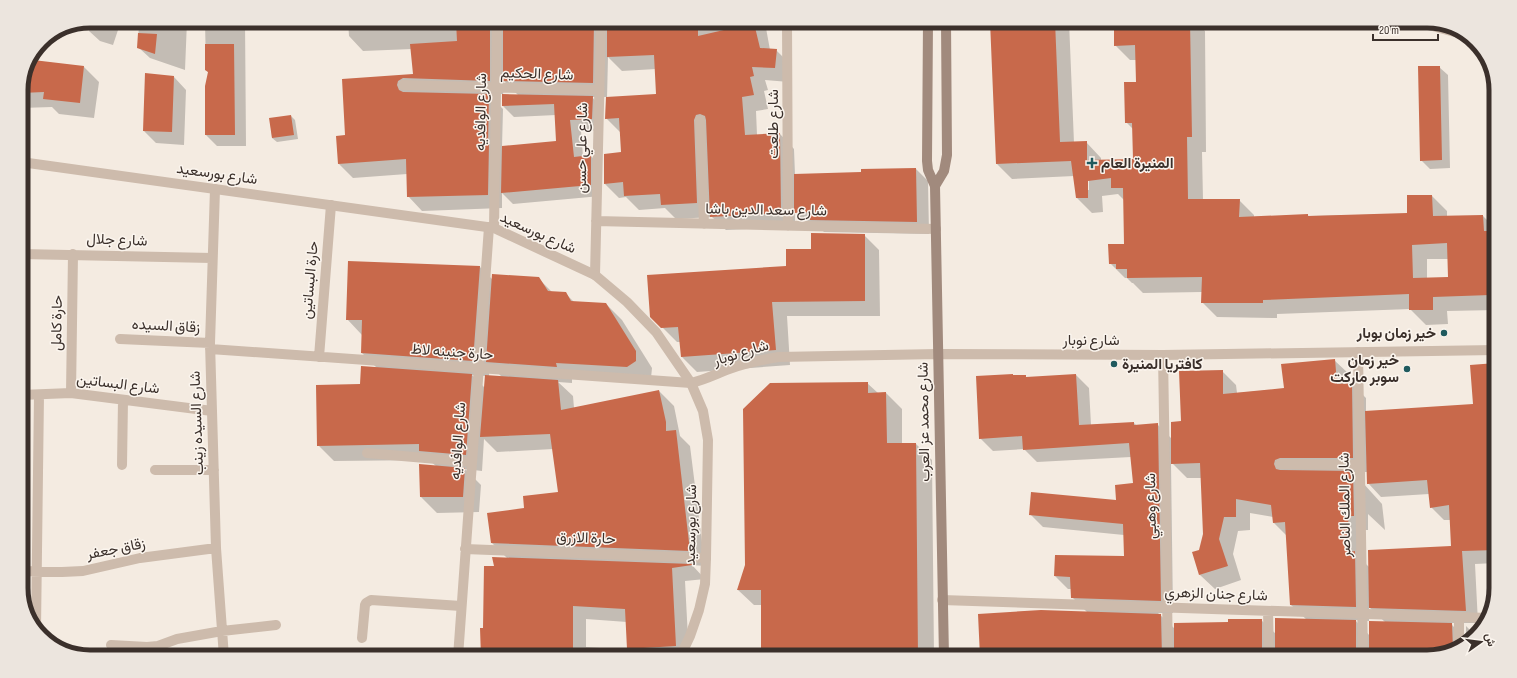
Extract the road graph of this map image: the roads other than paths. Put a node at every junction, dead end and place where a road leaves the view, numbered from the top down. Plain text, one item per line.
1 (497, 28) edge
2 (601, 28) edge
3 (787, 28) edge
4 (928, 28) edge
5 (946, 28) edge
6 (402, 85) dead end
7 (496, 88) junction
8 (598, 90) junction
9 (700, 120) dead end
10 (28, 163) edge
11 (935, 186) junction
12 (215, 189) junction
13 (331, 205) junction
14 (596, 221) junction
15 (704, 224) junction
16 (788, 226) junction
17 (491, 228) junction
18 (936, 229) junction
19 (28, 254) edge
20 (73, 254) junction
21 (212, 258) junction
22 (594, 275) junction
23 (120, 339) dead end
24 (210, 346) junction
25 (1489, 350) edge
26 (1358, 352) junction
27 (938, 354) junction
28 (1163, 354) junction
29 (319, 357) junction
30 (478, 369) junction
31 (691, 383) junction
32 (71, 393) junction
33 (28, 395) edge
34 (39, 395) junction
35 (123, 400) junction
36 (212, 411) junction
37 (367, 453) dead end
38 (472, 462) junction
39 (1280, 464) dead end
40 (1360, 464) junction
41 (122, 465) dead end
42 (155, 470) dead end
43 (214, 470) junction
44 (216, 548) junction
45 (465, 549) junction
46 (706, 558) junction
47 (28, 571) edge
48 (36, 571) junction
49 (942, 600) junction
50 (461, 606) junction
51 (1168, 608) junction
52 (1268, 611) junction
53 (1362, 614) junction
54 (1459, 617) junction
55 (36, 618) edge
56 (1481, 618) edge
57 (276, 624) dead end
58 (222, 631) junction
59 (362, 638) dead end
60 (1458, 642) edge
61 (111, 645) dead end
62 (223, 650) edge
63 (458, 650) edge
64 (683, 650) edge
65 (944, 650) edge
66 (1168, 650) edge
67 (1269, 650) edge
68 (1363, 650) edge

1 - 7 street, شارع الوافديه
2 - 8 street, شارع علي حسن
3 - 16 street, شارع طلعت
4 - 11 main road, شارع محمد عز العرب
5 - 11 main road, شارع محمد عز العرب
6 - 7 street, شارع الحكيم
7 - 8 street, شارع الحكيم
7 - 17 street, شارع الوافديه
8 - 14 street, شارع علي حسن
9 - 15 street
10 - 12 street, شارع بورسعيد
11 - 18 main road, شارع محمد عز العرب
12 - 13 street, شارع بورسعيد
12 - 21 street, شارع السيده زينب
13 - 17 street, شارع بورسعيد
13 - 29 street, حارة البساتين
14 - 15 street, شارع سعد الدين باشا
14 - 22 street, شارع علي حسن
15 - 16 street, شارع سعد الدين باشا
16 - 18 street, شارع سعد الدين باشا
17 - 22 street, شارع بورسعيد
17 - 30 street, شارع الوافديه
18 - 27 main road, شارع محمد عز العرب
19 - 20 street, شارع جلال
20 - 21 street, شارع جلال
20 - 32 street, حارة كامل
21 - 24 street, شارع السيده زينب
22 - 31 street, شارع بورسعيد
23 - 24 street, زقاق السيده
24 - 29 street, حارة جنينه لاظ
24 - 36 street, شارع السيده زينب
25 - 26 street, شارع نوبار
26 - 28 street, شارع نوبار
26 - 40 street, شارع الملك الناصر
27 - 28 street, شارع نوبار
27 - 31 street, شارع نوبار
27 - 49 main road, شارع محمد عز العرب
28 - 51 street, شارع وهبي
29 - 30 street, حارة جنينه لاظ
30 - 31 street, حارة جنينه لاظ
30 - 38 street, شارع الوافديه
31 - 46 street, شارع بورسعيد
32 - 34 street, شارع البساتين
32 - 35 street, شارع البساتين
33 - 34 street, شارع البساتين
34 - 48 street
35 - 36 street, شارع البساتين
35 - 41 street
36 - 43 street, شارع السيده زينب
37 - 38 street
38 - 45 street, شارع الوافديه
39 - 40 street
40 - 53 street, شارع الملك الناصر
42 - 43 street
43 - 44 street, شارع السيده زينب
44 - 48 street, زقاق جعفر
44 - 58 street, شارع السيده زينب
45 - 46 street, حارة الازرق
45 - 50 street, شارع الوافديه
46 - 64 street, شارع بورسعيد
47 - 48 street, زقاق جعفر
48 - 55 street
49 - 51 street, شارع جنان الزهري
49 - 65 main road, شارع محمد عز العرب
50 - 59 street
50 - 63 street, شارع الوافديه
51 - 52 street, شارع جنان الزهري
51 - 66 street, شارع وهبي
52 - 53 street, شارع جنان الزهري
52 - 67 street
53 - 54 street, شارع جنان الزهري
53 - 68 street, شارع الملك الناصر
54 - 56 street, شارع جنان الزهري
54 - 60 street
57 - 58 street
58 - 61 street
58 - 62 street, شارع السيده زينب

